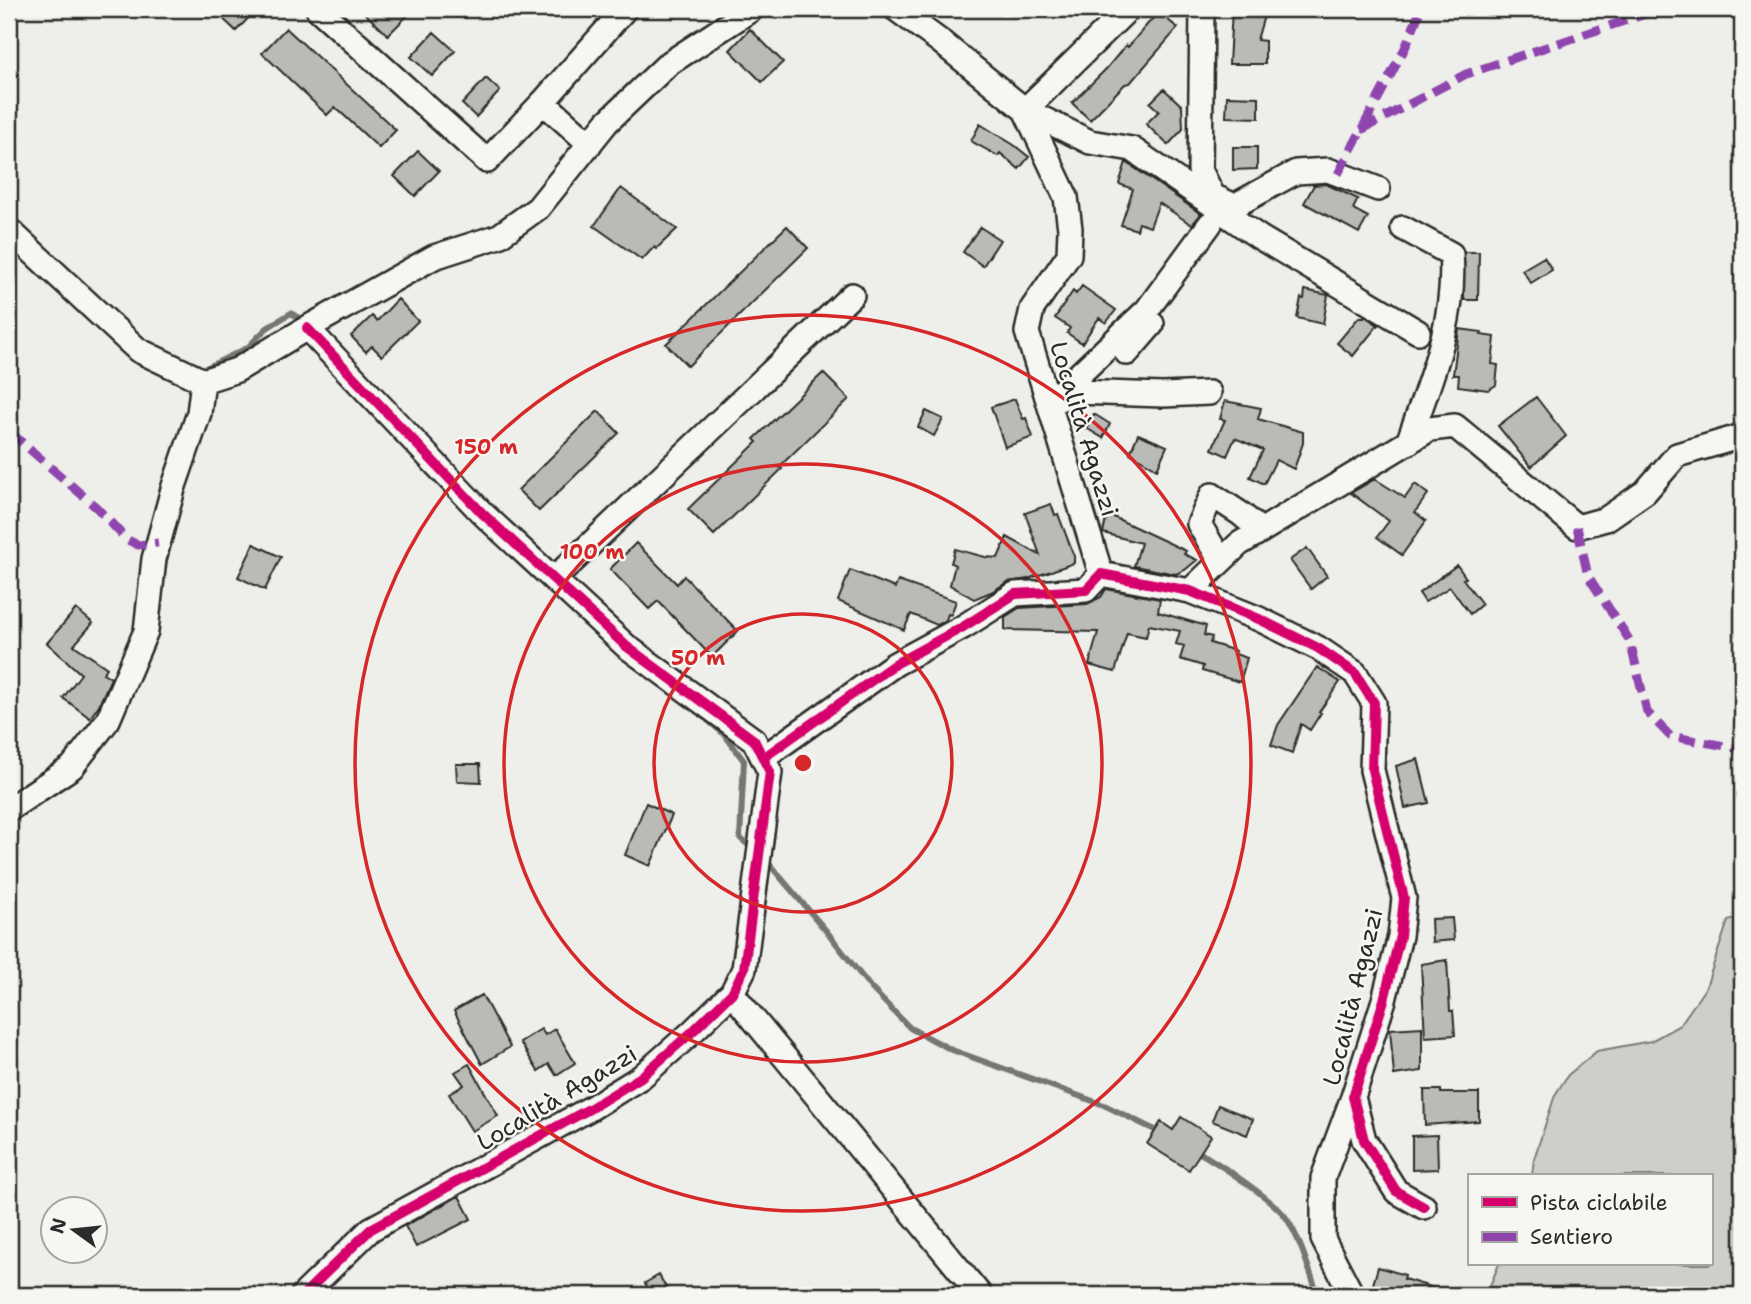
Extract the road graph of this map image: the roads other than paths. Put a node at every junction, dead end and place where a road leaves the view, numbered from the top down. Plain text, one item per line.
1 (318, 9) edge
2 (625, 9) edge
3 (752, 9) edge
4 (896, 9) edge
5 (1128, 9) edge
6 (1202, 9) edge
7 (543, 102) junction
8 (1025, 110) junction
9 (590, 144) junction
10 (1378, 189) dead end
11 (1219, 220) junction
12 (1403, 228) dead end
13 (9, 230) edge
14 (852, 295) dead end
15 (307, 328) junction
16 (1418, 332) dead end
17 (1127, 353) dead end
18 (203, 381) junction
19 (1209, 393) dead end
20 (1049, 403) junction
21 (1742, 436) edge
22 (1408, 443) junction
23 (1261, 531) junction
24 (1221, 561) junction
25 (1101, 574) junction
26 (554, 579) junction
27 (1190, 591) junction
28 (763, 758) junction
29 (9, 809) edge
30 (732, 992) junction
31 (1353, 1097) junction
32 (1424, 1207) dead end
33 (303, 1295) edge
34 (980, 1295) edge
35 (1352, 1295) edge

1 - 7 street
2 - 7 street
3 - 9 street
4 - 8 street, Località Agazzi
5 - 8 street
6 - 10 street
7 - 9 street
8 - 11 street, Località Agazzi
8 - 20 street, Località Agazzi
9 - 15 street
11 - 16 street, Località Agazzi
11 - 17 street
11 - 20 street
12 - 22 street
13 - 18 street
14 - 26 street
15 - 18 street
15 - 26 street
18 - 29 street
19 - 20 street
20 - 25 street, Località Agazzi
21 - 22 street
22 - 23 street
23 - 24 street
23 - 24 street
24 - 27 street
25 - 27 street, Località Agazzi
25 - 28 street
26 - 28 street
27 - 31 street, Località Agazzi
28 - 30 street, Località Agazzi
30 - 33 street, Località Agazzi
30 - 34 street
31 - 32 street, Località Agazzi
31 - 35 street

